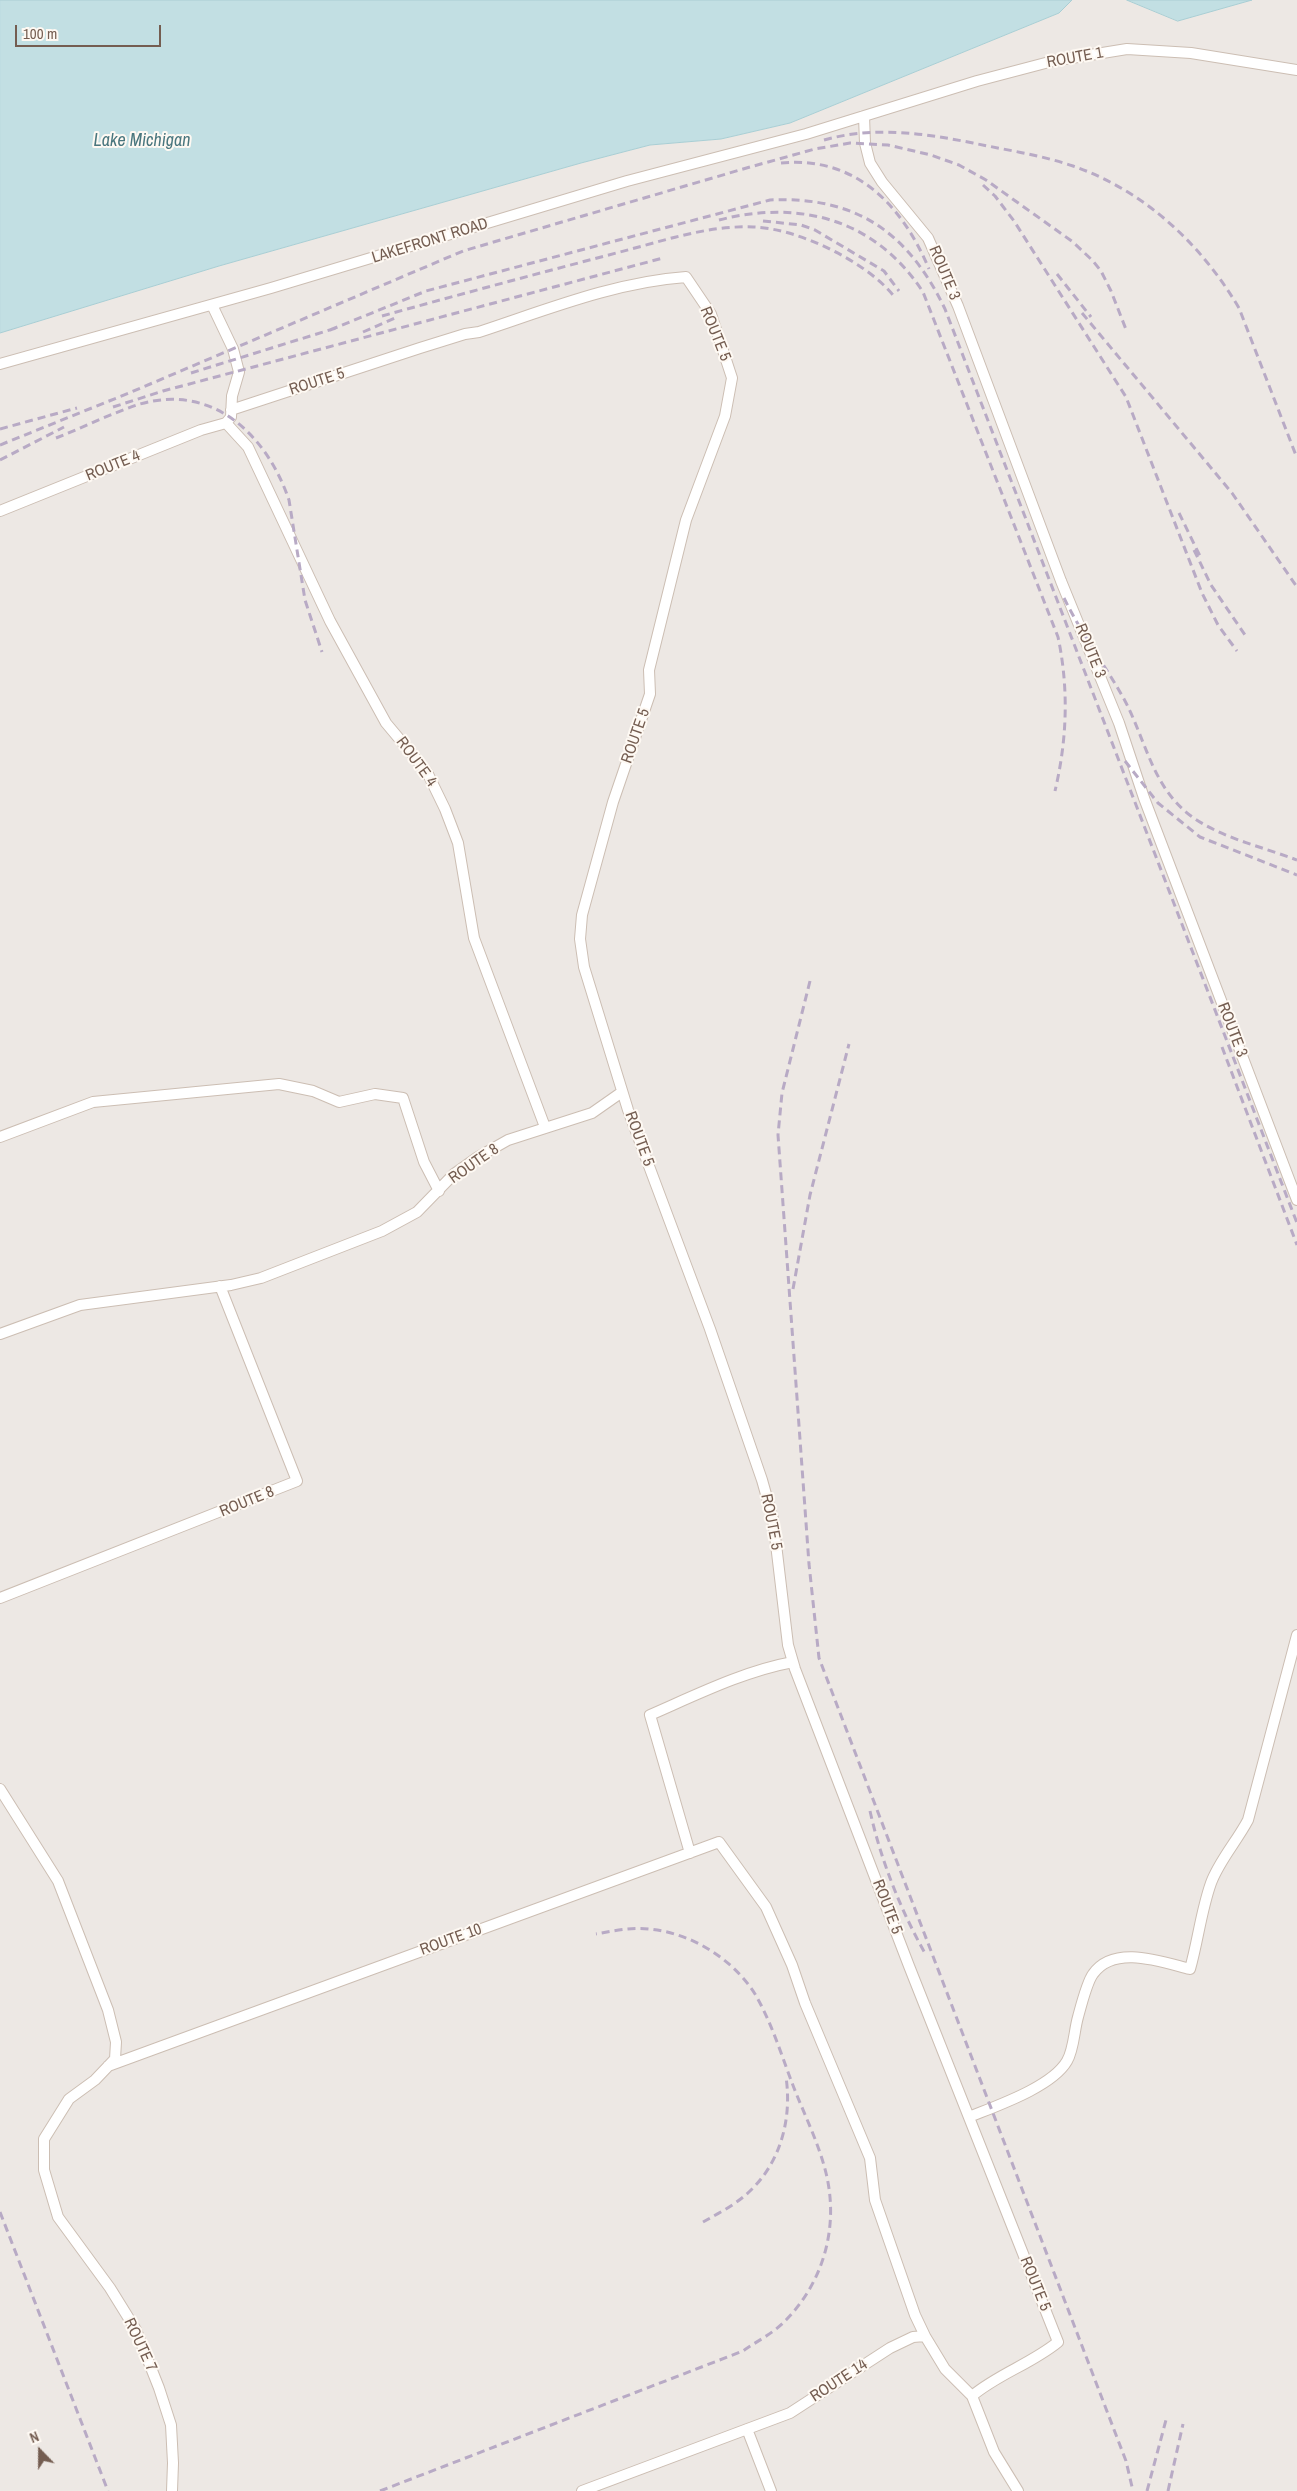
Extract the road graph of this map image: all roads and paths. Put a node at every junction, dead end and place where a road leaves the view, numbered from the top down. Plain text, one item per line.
1 (1297, 70) edge
2 (862, 117) junction
3 (212, 305) junction
4 (0, 364) edge
5 (231, 410) junction
6 (226, 423) junction
7 (0, 511) edge
8 (622, 1092) junction
9 (545, 1127) junction
10 (0, 1137) edge
11 (439, 1191) junction
12 (1297, 1200) edge
13 (220, 1286) junction
14 (0, 1334) edge
15 (0, 1598) edge
16 (1297, 1635) edge
17 (793, 1662) junction
18 (0, 1789) edge
19 (690, 1853) junction
20 (108, 2066) junction
21 (969, 2117) junction
22 (925, 2336) junction
23 (972, 2396) junction
24 (747, 2429) junction
25 (172, 2491) edge
26 (582, 2491) edge
27 (771, 2491) edge
28 (1018, 2491) edge

1 - 2 street, ROUTE 1
2 - 3 street, LAKEFRONT ROAD
2 - 12 street, ROUTE 3
3 - 4 street, LAKEFRONT ROAD
3 - 5 street
5 - 6 street
5 - 8 street, ROUTE 5
6 - 7 street, ROUTE 4
6 - 9 street, ROUTE 4
8 - 9 street, ROUTE 8
8 - 17 street, ROUTE 5
9 - 11 street, ROUTE 8
10 - 11 street
11 - 13 street, ROUTE 8
13 - 14 street, ROUTE 8
13 - 15 street, ROUTE 8
16 - 21 street
17 - 19 street
17 - 21 street, ROUTE 5
18 - 20 street
19 - 20 street, ROUTE 10
19 - 22 street, ROUTE 10
20 - 25 street, ROUTE 7
21 - 23 street, ROUTE 5
22 - 23 street
22 - 24 street, ROUTE 14
23 - 28 street
24 - 26 street, ROUTE 14
24 - 27 street

